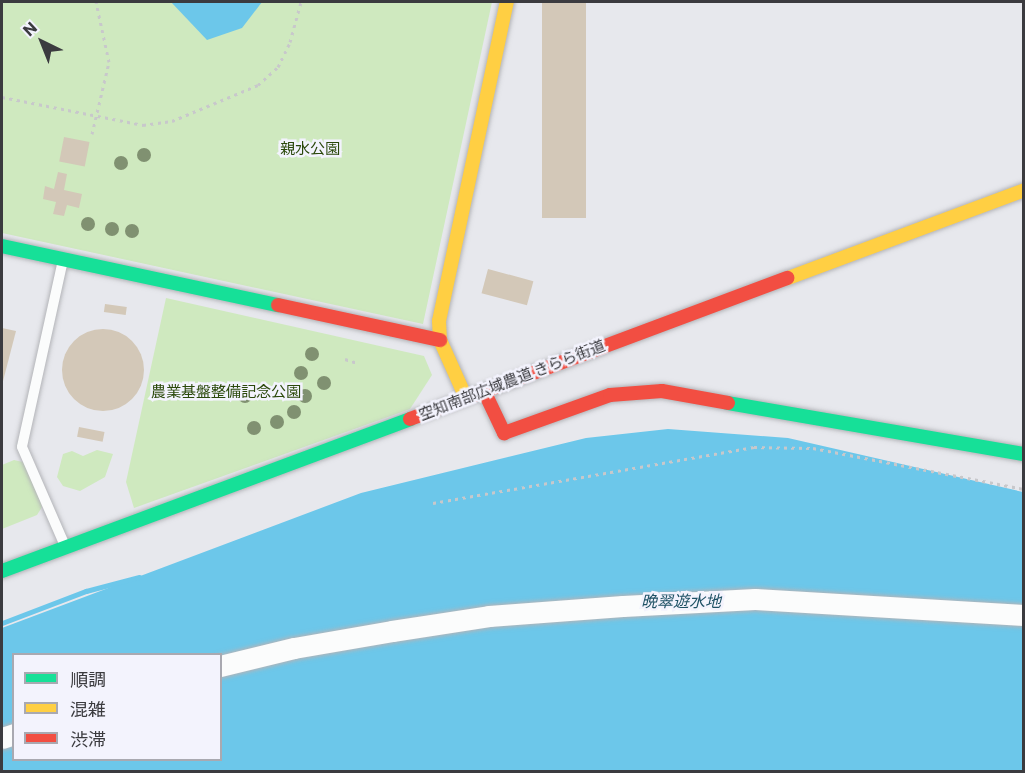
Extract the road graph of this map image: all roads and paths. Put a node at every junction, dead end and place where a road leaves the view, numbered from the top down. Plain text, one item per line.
1 (96, 2) edge
2 (301, 2) edge
3 (507, 2) edge
4 (2, 97) edge
5 (96, 116) junction
6 (92, 134) dead end
7 (1023, 190) edge
8 (2, 246) edge
9 (63, 259) junction
10 (440, 340) junction
11 (345, 359) dead end
12 (357, 363) dead end
13 (484, 391) junction
14 (466, 398) junction
15 (1023, 454) edge
16 (1023, 489) edge
17 (433, 503) dead end
18 (65, 548) junction
19 (2, 571) edge
20 (1023, 615) edge
21 (222, 666) edge

1 - 5 path
2 - 5 path
3 - 10 street
4 - 5 path
5 - 6 path
7 - 13 street, 空知南部広域農道 きらら街道
8 - 9 street
9 - 10 street
9 - 18 lane
10 - 14 street
11 - 12 path
13 - 14 street, 空知南部広域農道 きらら街道
13 - 15 street
14 - 18 street, 空知南部広域農道 きらら街道
16 - 17 path
18 - 19 street, 空知南部広域農道 きらら街道
20 - 21 street

